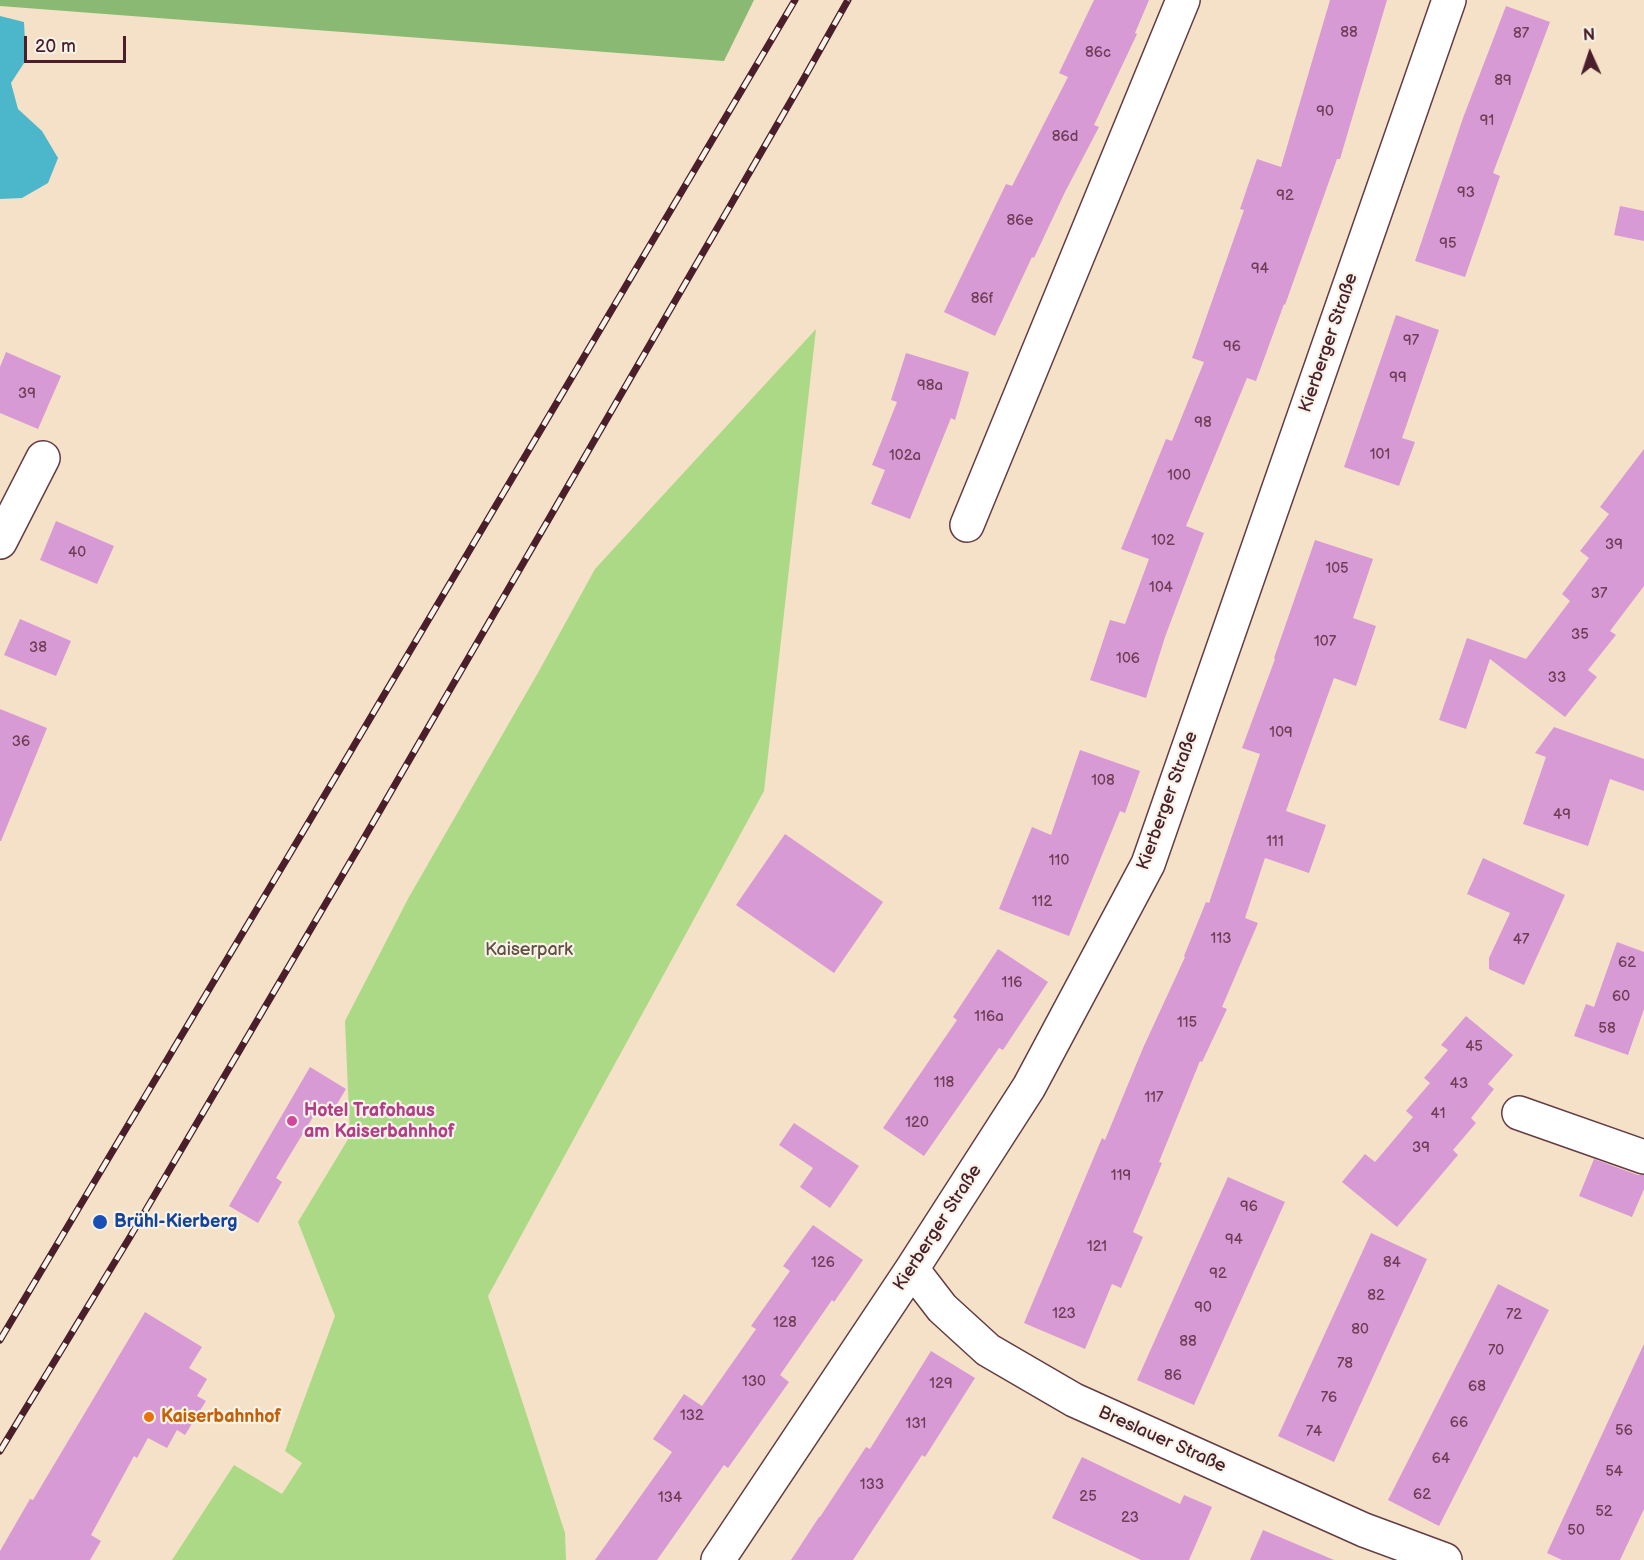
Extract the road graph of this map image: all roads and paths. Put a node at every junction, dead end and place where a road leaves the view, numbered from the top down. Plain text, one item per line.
1 (1182, 0) edge
2 (1449, 0) edge
3 (43, 458) dead end
4 (967, 525) dead end
5 (0, 542) edge
6 (1519, 1113) dead end
7 (1644, 1157) edge
8 (912, 1269) junction
9 (718, 1560) edge
10 (1445, 1560) edge

1 - 4 street
2 - 8 street, Kierberger Straße
3 - 5 street
6 - 7 street
8 - 9 street, Kierberger Straße
8 - 10 street, Breslauer Straße

